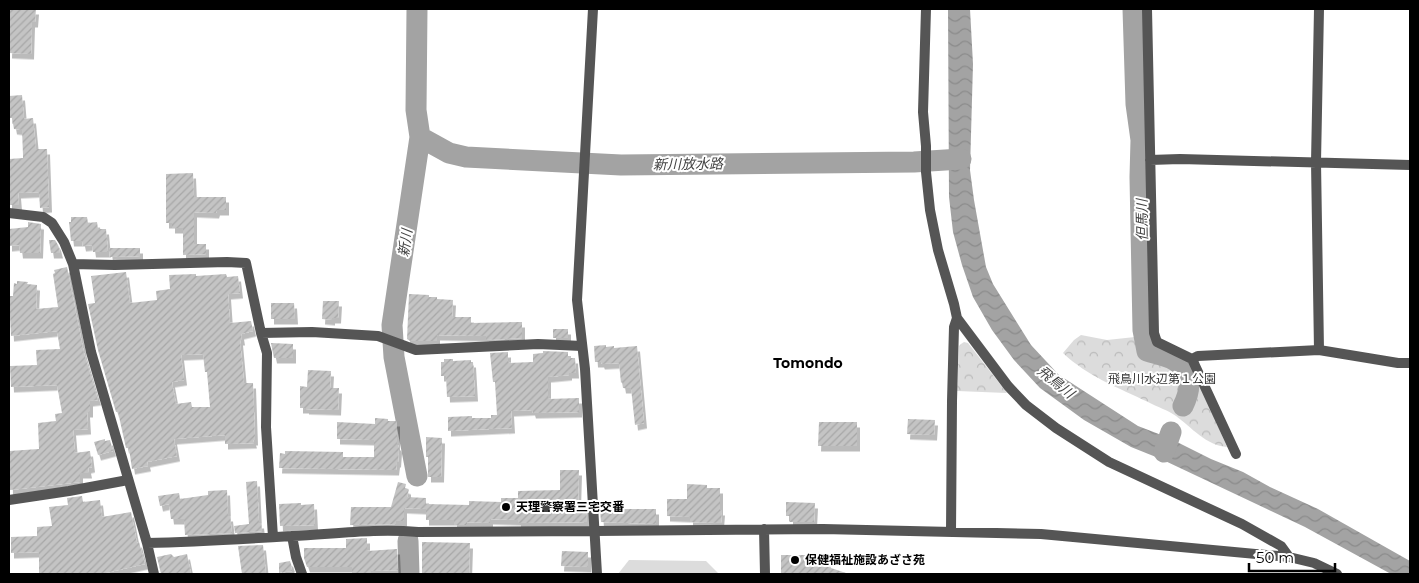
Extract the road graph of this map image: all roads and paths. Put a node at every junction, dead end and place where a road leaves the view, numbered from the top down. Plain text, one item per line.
1 (593, 9) edge
2 (926, 9) edge
3 (1147, 9) edge
4 (1319, 9) edge
5 (1150, 160) junction
6 (1316, 162) junction
7 (1410, 166) edge
8 (9, 213) edge
9 (73, 264) junction
10 (956, 318) junction
11 (261, 333) junction
12 (582, 346) junction
13 (1319, 350) junction
14 (1192, 359) junction
15 (1410, 363) edge
16 (1236, 454) dead end
17 (128, 480) junction
18 (9, 500) edge
19 (764, 529) junction
20 (595, 531) junction
21 (951, 532) junction
22 (292, 536) junction
23 (273, 537) junction
24 (147, 543) junction
25 (1290, 556) junction
26 (154, 574) edge
27 (302, 574) edge
28 (597, 574) edge
29 (765, 574) edge
30 (1337, 574) edge

1 - 12 street
2 - 10 street
3 - 5 street
4 - 6 street
5 - 6 street
5 - 14 street
6 - 7 street
6 - 13 street
8 - 9 street
9 - 11 street
9 - 17 street
10 - 21 street
10 - 25 street
11 - 12 street
11 - 23 street
12 - 20 street
13 - 14 street
13 - 15 street
14 - 16 street
17 - 18 street
17 - 24 street
19 - 20 street
19 - 21 street
19 - 29 street
20 - 22 street
20 - 28 street
21 - 25 street
22 - 23 street
22 - 27 street
23 - 24 street
24 - 26 street
25 - 30 street

